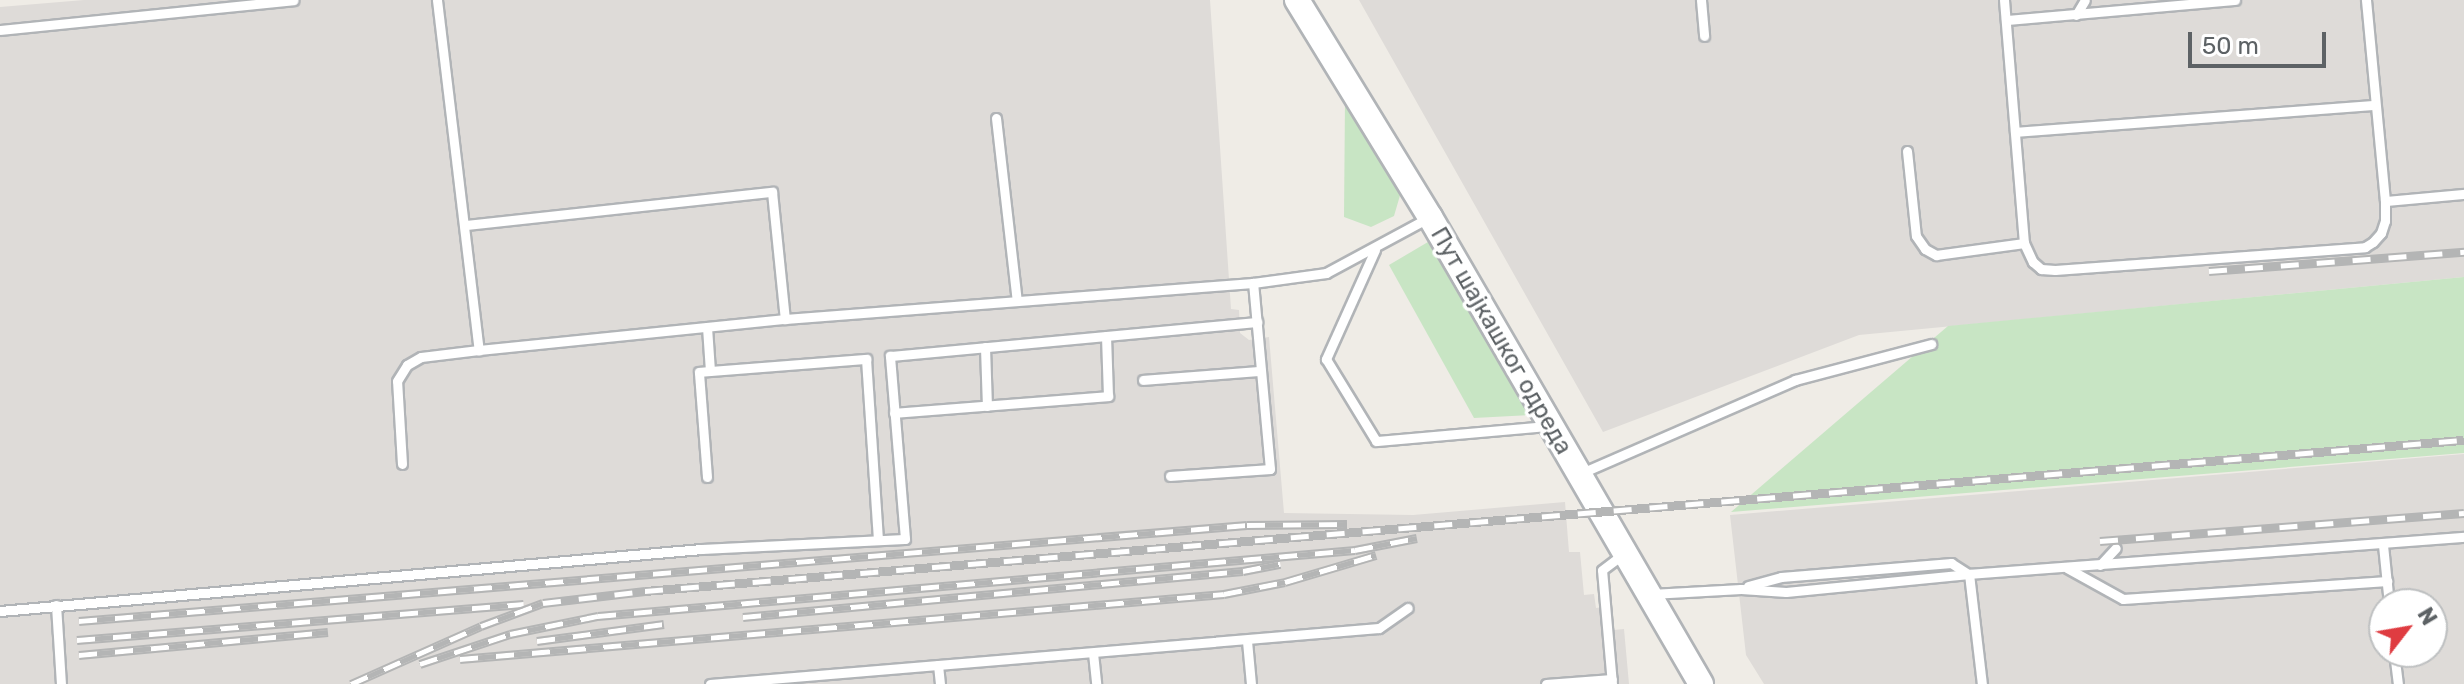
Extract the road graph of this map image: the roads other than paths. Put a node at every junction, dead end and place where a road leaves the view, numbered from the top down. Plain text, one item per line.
1 (293, 0) edge
2 (437, 0) edge
3 (1297, 0) edge
4 (1701, 0) edge
5 (2004, 0) edge
6 (2085, 0) edge
7 (2235, 0) edge
8 (2366, 0) edge
9 (2076, 15) junction
10 (2006, 20) junction
11 (0, 30) edge
12 (1704, 36) dead end
13 (2375, 105) junction
14 (996, 118) dead end
15 (2015, 132) junction
16 (1907, 151) dead end
17 (2464, 194) edge
18 (2385, 201) junction
19 (1430, 217) junction
20 (466, 225) junction
21 (2024, 243) junction
22 (1375, 250) junction
23 (1253, 283) junction
24 (1017, 301) junction
25 (785, 319) junction
26 (1257, 322) junction
27 (707, 327) junction
28 (1106, 336) junction
29 (1931, 344) dead end
30 (985, 347) junction
31 (479, 350) junction
32 (710, 371) junction
33 (1261, 371) junction
34 (1143, 380) dead end
35 (987, 406) junction
36 (894, 413) junction
37 (1551, 426) junction
38 (402, 464) dead end
39 (1578, 474) junction
40 (1170, 476) dead end
41 (707, 477) dead end
42 (2464, 537) edge
43 (878, 540) junction
44 (2383, 545) junction
45 (2116, 548) dead end
46 (1624, 554) junction
47 (2100, 565) junction
48 (2065, 567) junction
49 (1969, 574) junction
50 (2387, 581) junction
51 (2388, 588) edge
52 (1741, 589) junction
53 (1648, 595) junction
54 (56, 605) junction
55 (1408, 608) dead end
56 (0, 611) edge
57 (1247, 641) junction
58 (1093, 653) junction
59 (938, 665) junction
60 (1612, 681) edge
61 (61, 684) edge
62 (710, 684) edge
63 (940, 684) edge
64 (1096, 684) edge
65 (1251, 684) edge
66 (1546, 684) edge
67 (1701, 684) edge
68 (1982, 684) edge

1 - 11 lane
2 - 20 lane
3 - 19 street, Пут шајкашког одреда
4 - 12 lane
5 - 10 lane
6 - 9 lane
7 - 9 lane
8 - 13 lane
9 - 10 lane
10 - 15 lane
13 - 15 lane
13 - 18 lane
14 - 24 lane
15 - 21 lane
16 - 21 lane
17 - 18 lane
18 - 21 lane
19 - 22 lane
19 - 37 street, Пут шајкашког одреда
20 - 25 lane
20 - 31 lane
22 - 23 lane
22 - 37 lane
23 - 24 lane
23 - 26 lane
24 - 25 lane
25 - 27 lane
26 - 28 lane
26 - 33 lane
27 - 31 lane
27 - 32 lane
28 - 30 lane
28 - 35 lane
29 - 39 lane
30 - 35 lane
30 - 36 lane
31 - 38 lane
32 - 41 lane
32 - 43 lane
33 - 34 lane
33 - 40 lane
35 - 36 lane
36 - 43 lane
37 - 39 street, Пут шајкашког одреда
39 - 46 street, Пут шајкашког одреда
42 - 44 lane
43 - 54 lane
44 - 47 lane
44 - 50 lane
45 - 47 lane
46 - 53 street, Пут шајкашког одреда
46 - 60 lane
47 - 48 lane
48 - 49 lane
48 - 50 lane
49 - 52 lane
49 - 52 lane
49 - 68 lane
50 - 51 lane
52 - 53 lane
53 - 67 street, Пут шајкашког одреда
54 - 56 lane
54 - 61 lane
55 - 57 lane
57 - 58 lane
57 - 65 lane
58 - 59 lane
58 - 64 lane
59 - 62 lane
59 - 63 lane
60 - 66 lane

